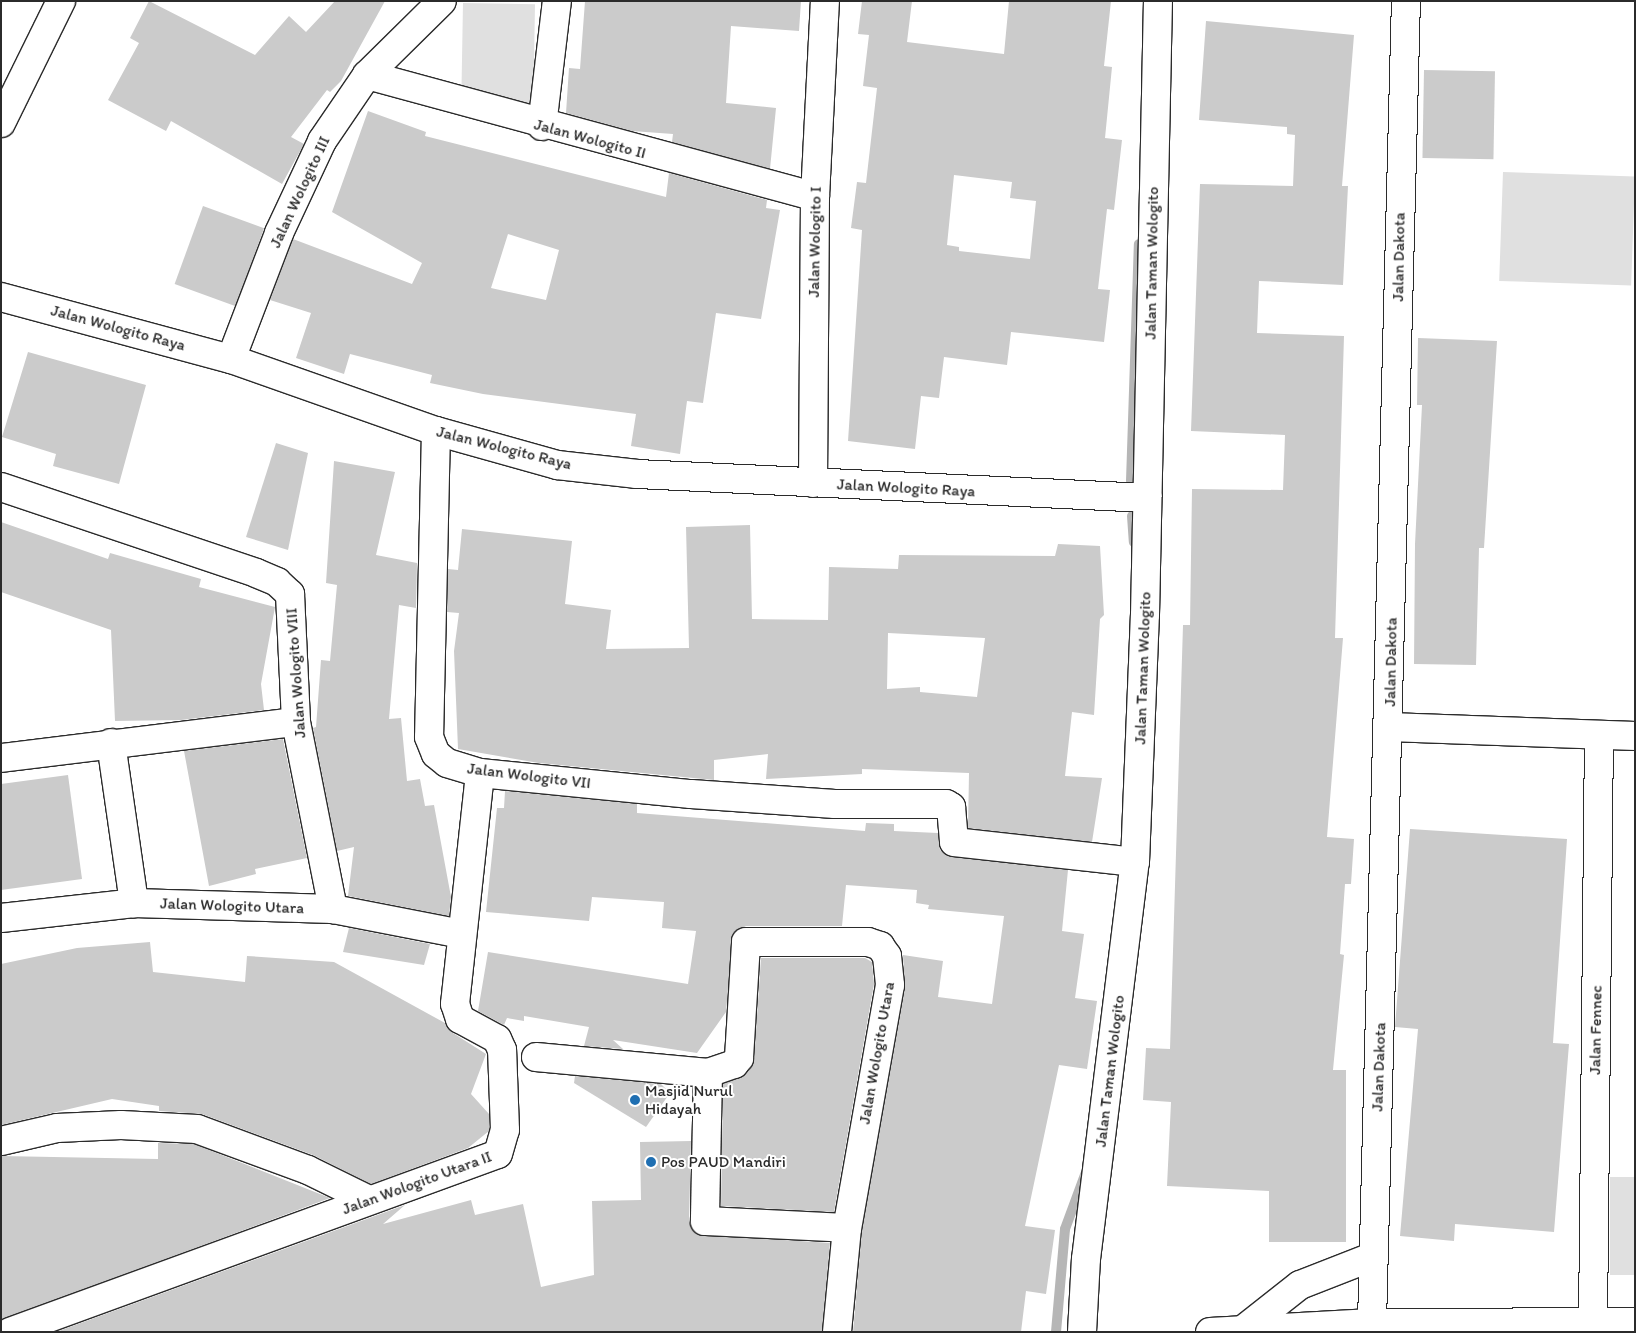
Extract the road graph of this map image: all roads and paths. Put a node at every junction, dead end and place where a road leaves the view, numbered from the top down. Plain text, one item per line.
1 (61, 1) edge
2 (442, 1) edge
3 (557, 1) edge
4 (825, 1) edge
5 (1158, 1) edge
6 (1406, 1) edge
7 (367, 75) junction
8 (1, 123) edge
9 (542, 126) junction
10 (815, 197) junction
11 (1, 298) edge
12 (232, 359) junction
13 (436, 431) junction
14 (813, 483) junction
15 (1, 486) edge
16 (1147, 498) junction
17 (296, 722) junction
18 (1389, 727) junction
19 (1599, 735) junction
20 (1635, 736) edge
21 (111, 743) junction
22 (1, 758) edge
23 (480, 773) junction
24 (1135, 862) junction
25 (134, 903) junction
26 (333, 909) junction
27 (1, 918) edge
28 (462, 934) junction
29 (536, 1057) dead end
30 (708, 1073) junction
31 (1, 1141) edge
32 (369, 1200) junction
33 (846, 1228) junction
34 (1374, 1256) junction
35 (1635, 1322) edge
36 (1372, 1323) junction
37 (1593, 1324) junction
38 (1244, 1329) junction
39 (10, 1332) edge
40 (837, 1332) edge
41 (1082, 1332) edge
42 (1210, 1332) edge

1 - 8 street
2 - 7 street, Jalan Wologito III
3 - 9 street
4 - 10 street, Jalan Wologito I
5 - 16 street, Jalan Taman Wologito
6 - 18 street, Jalan Dakota
7 - 9 street, Jalan Wologito II
7 - 12 street, Jalan Wologito III
9 - 10 street, Jalan Wologito II
10 - 14 street, Jalan Wologito I
11 - 12 street, Jalan Wologito Raya
12 - 13 street, Jalan Wologito Raya
13 - 14 street, Jalan Wologito Raya
13 - 23 street, Jalan Wologito VII
14 - 16 street, Jalan Wologito Raya
15 - 17 street, Jalan Wologito VIII
16 - 24 street, Jalan Taman Wologito
17 - 21 street
17 - 26 street, Jalan Wologito VIII
18 - 19 street
18 - 34 street, Jalan Dakota
19 - 20 street
19 - 37 street, Jalan Fennec
21 - 22 street
21 - 25 street
23 - 24 street, Jalan Wologito VII
23 - 28 street, Jalan Wologito Utara II
24 - 41 street, Jalan Taman Wologito
25 - 26 street, Jalan Wologito Utara
25 - 27 street, Jalan Wologito Utara
26 - 28 street, Jalan Wologito Utara
28 - 32 street, Jalan Wologito Utara II
29 - 30 street
30 - 33 street
30 - 33 street, Jalan Wologito Utara
31 - 32 street
32 - 39 street, Jalan Wologito Utara II
33 - 40 street, Jalan Wologito Utara
34 - 36 street, Jalan Dakota
34 - 38 street
35 - 37 street
36 - 37 street
36 - 38 street
38 - 42 street

